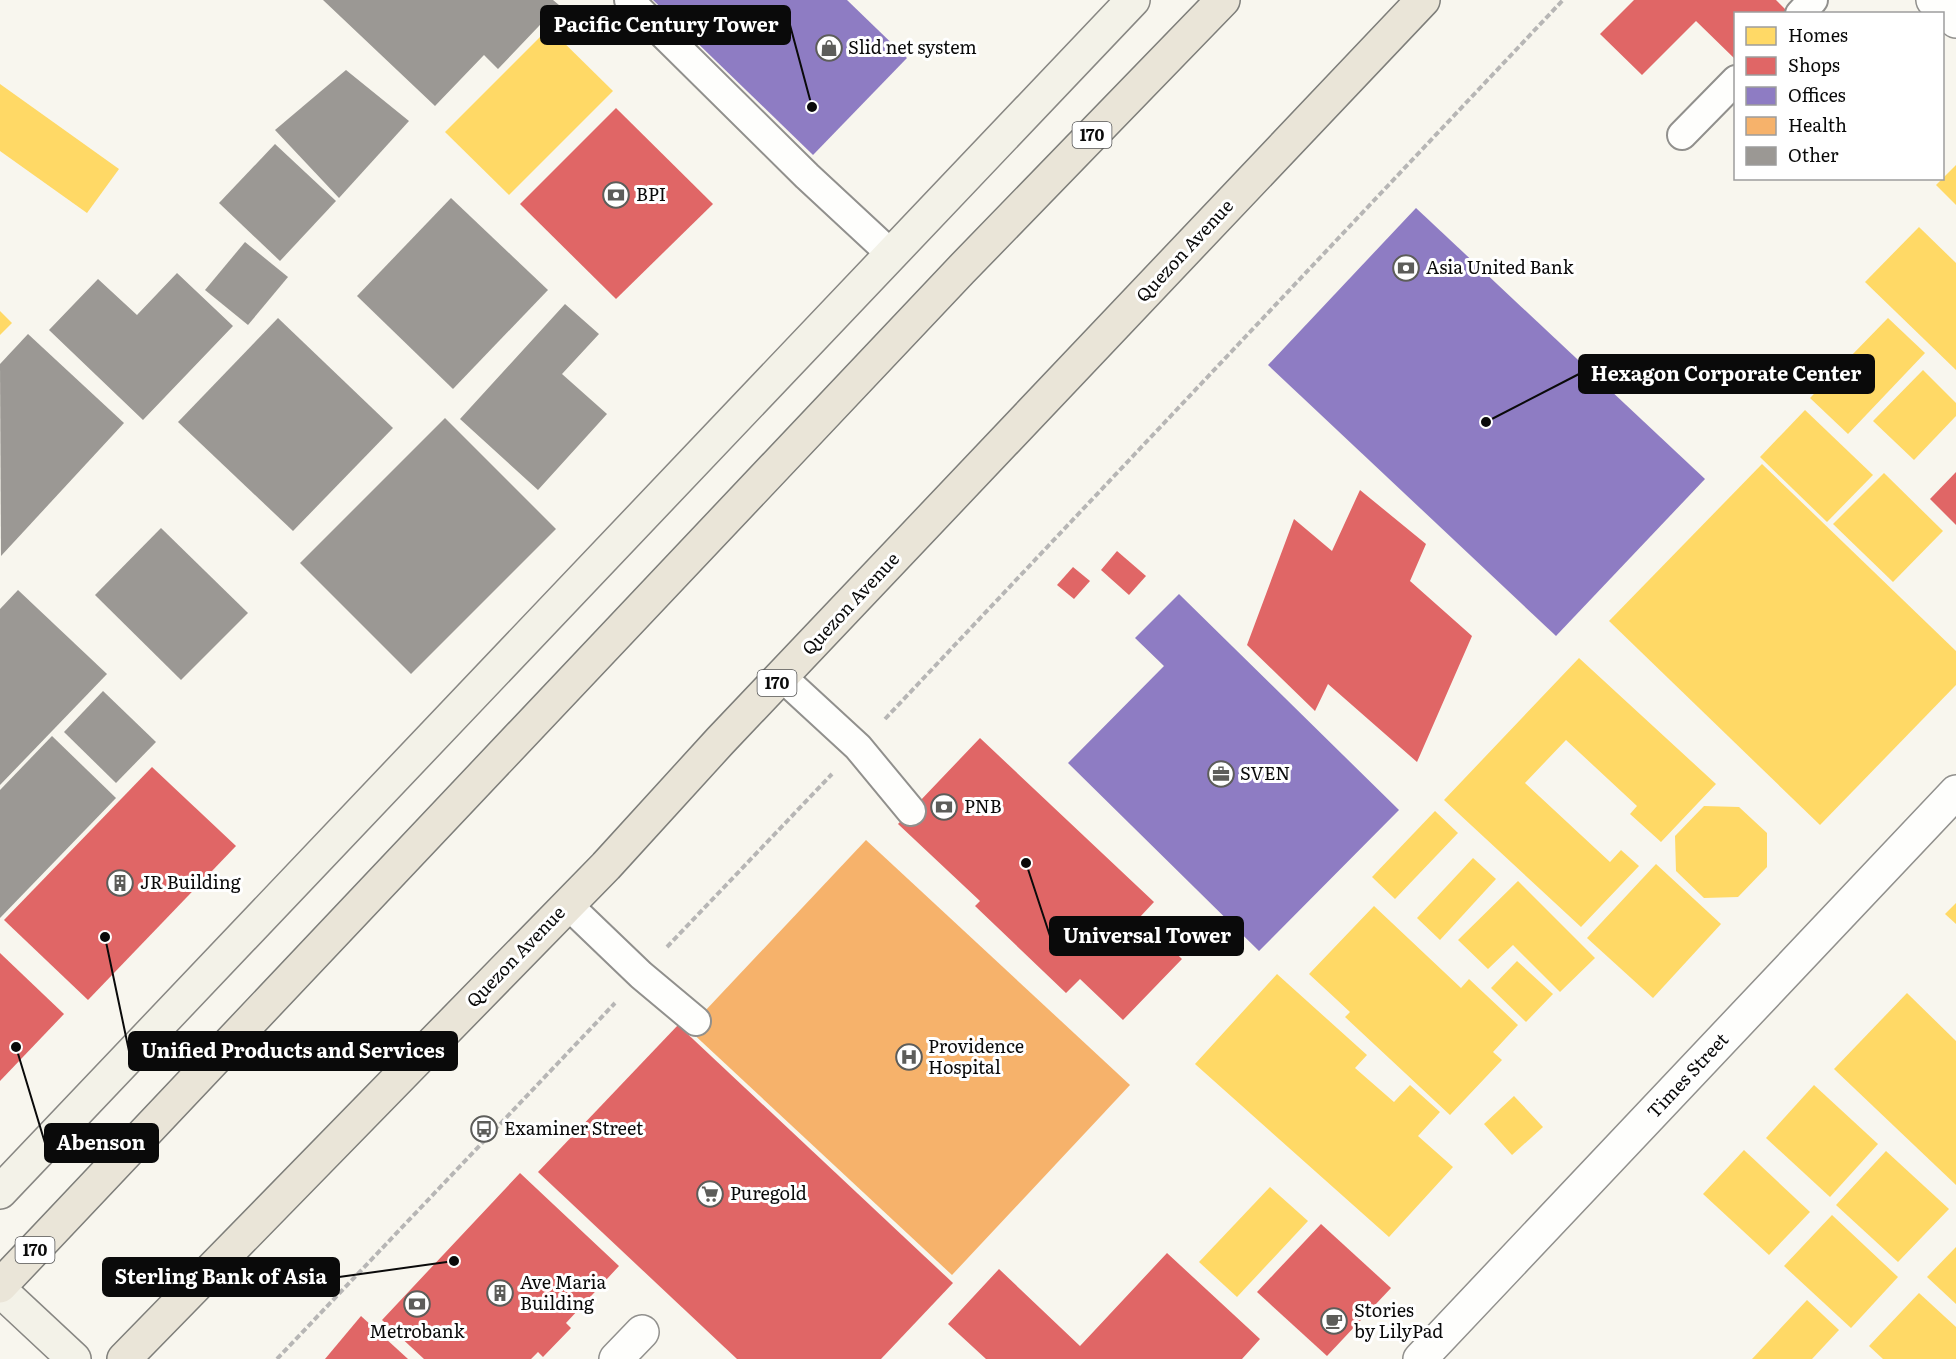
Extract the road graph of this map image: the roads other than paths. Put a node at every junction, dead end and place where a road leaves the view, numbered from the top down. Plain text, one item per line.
1 (629, 0) edge
2 (1133, 0) edge
3 (1223, 0) edge
4 (1423, 0) edge
5 (1813, 0) edge
6 (1802, 12) edge
7 (1734, 82) edge
8 (1682, 135) dead end
9 (891, 254) junction
10 (782, 677) junction
11 (1956, 792) edge
12 (911, 811) dead end
13 (567, 904) junction
14 (696, 1021) dead end
15 (0, 1192) edge
16 (0, 1288) edge
17 (642, 1332) dead end
18 (74, 1359) edge
19 (124, 1359) edge
20 (616, 1359) edge
21 (1420, 1359) edge

1 - 9 lane
2 - 9 street
3 - 16 main road, 170
4 - 10 main road, Quezon Avenue / 170
5 - 6 lane
7 - 8 lane
9 - 15 street
10 - 12 lane
10 - 13 main road, Quezon Avenue / 170
11 - 21 street, Times Street
13 - 14 lane
13 - 19 main road, Quezon Avenue / 170
16 - 18 street
17 - 20 street

